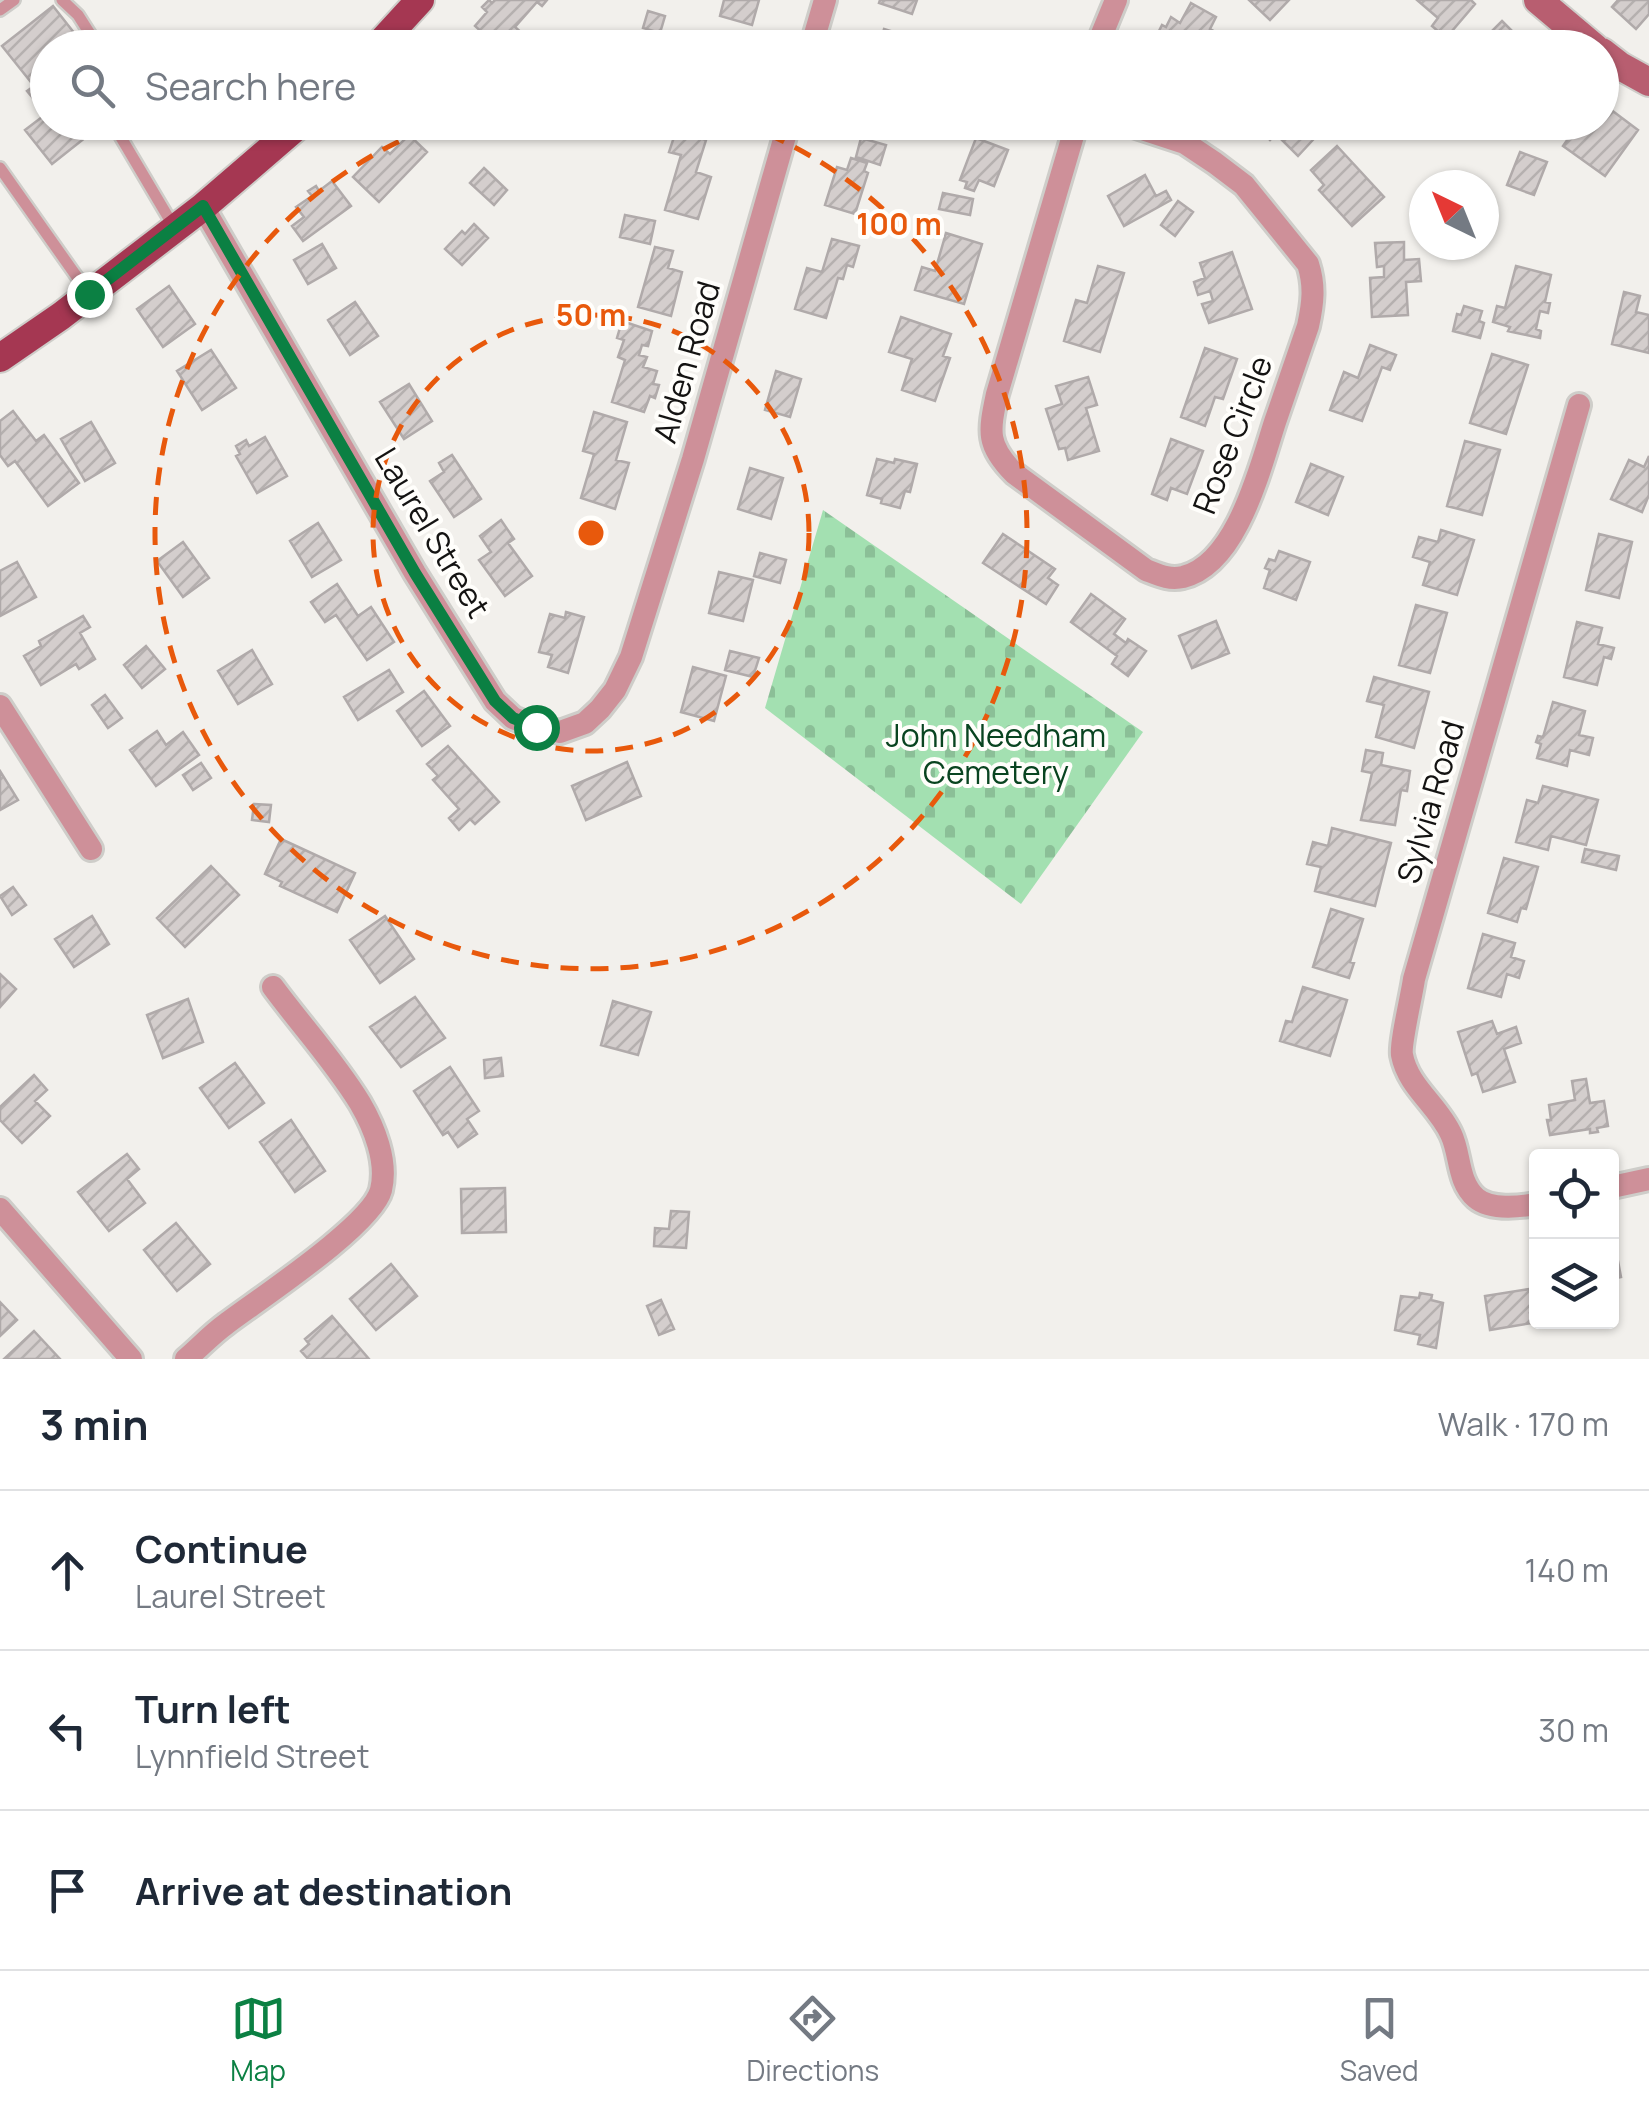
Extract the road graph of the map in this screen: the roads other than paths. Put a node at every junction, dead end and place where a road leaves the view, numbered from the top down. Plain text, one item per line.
1 (14, 0) edge
2 (62, 0) edge
3 (420, 0) edge
4 (825, 0) edge
5 (1116, 0) edge
6 (1538, 0) edge
7 (0, 10) edge
8 (87, 30) edge
9 (392, 30) edge
10 (816, 30) edge
11 (1104, 30) edge
12 (1574, 30) edge
13 (1619, 65) edge
14 (1649, 82) edge
15 (124, 140) edge
16 (281, 140) edge
17 (785, 140) edge
18 (1073, 140) edge
19 (1176, 140) edge
20 (0, 168) edge
21 (203, 206) junction
22 (175, 228) junction
23 (89, 294) junction
24 (0, 358) edge
25 (1579, 406) dead end
26 (643, 619) joint
27 (0, 706) edge
28 (91, 849) dead end
29 (273, 987) dead end
30 (1649, 1180) edge
31 (1619, 1186) edge
32 (1529, 1204) edge
33 (0, 1209) edge
34 (131, 1359) edge
35 (186, 1359) edge

1 - 7 lane
2 - 8 lane
3 - 9 main road
4 - 10 street
5 - 11 street
6 - 12 main road
13 - 14 main road
15 - 22 lane
16 - 21 main road
17 - 26 street, Alden Road
18 - 19 street, Rose Circle
20 - 23 lane
21 - 22 main road
21 - 26 street, Laurel Street
22 - 23 main road
23 - 24 main road
25 - 32 street, Sylvia Road
27 - 28 street
29 - 35 street
30 - 31 street
33 - 34 street

